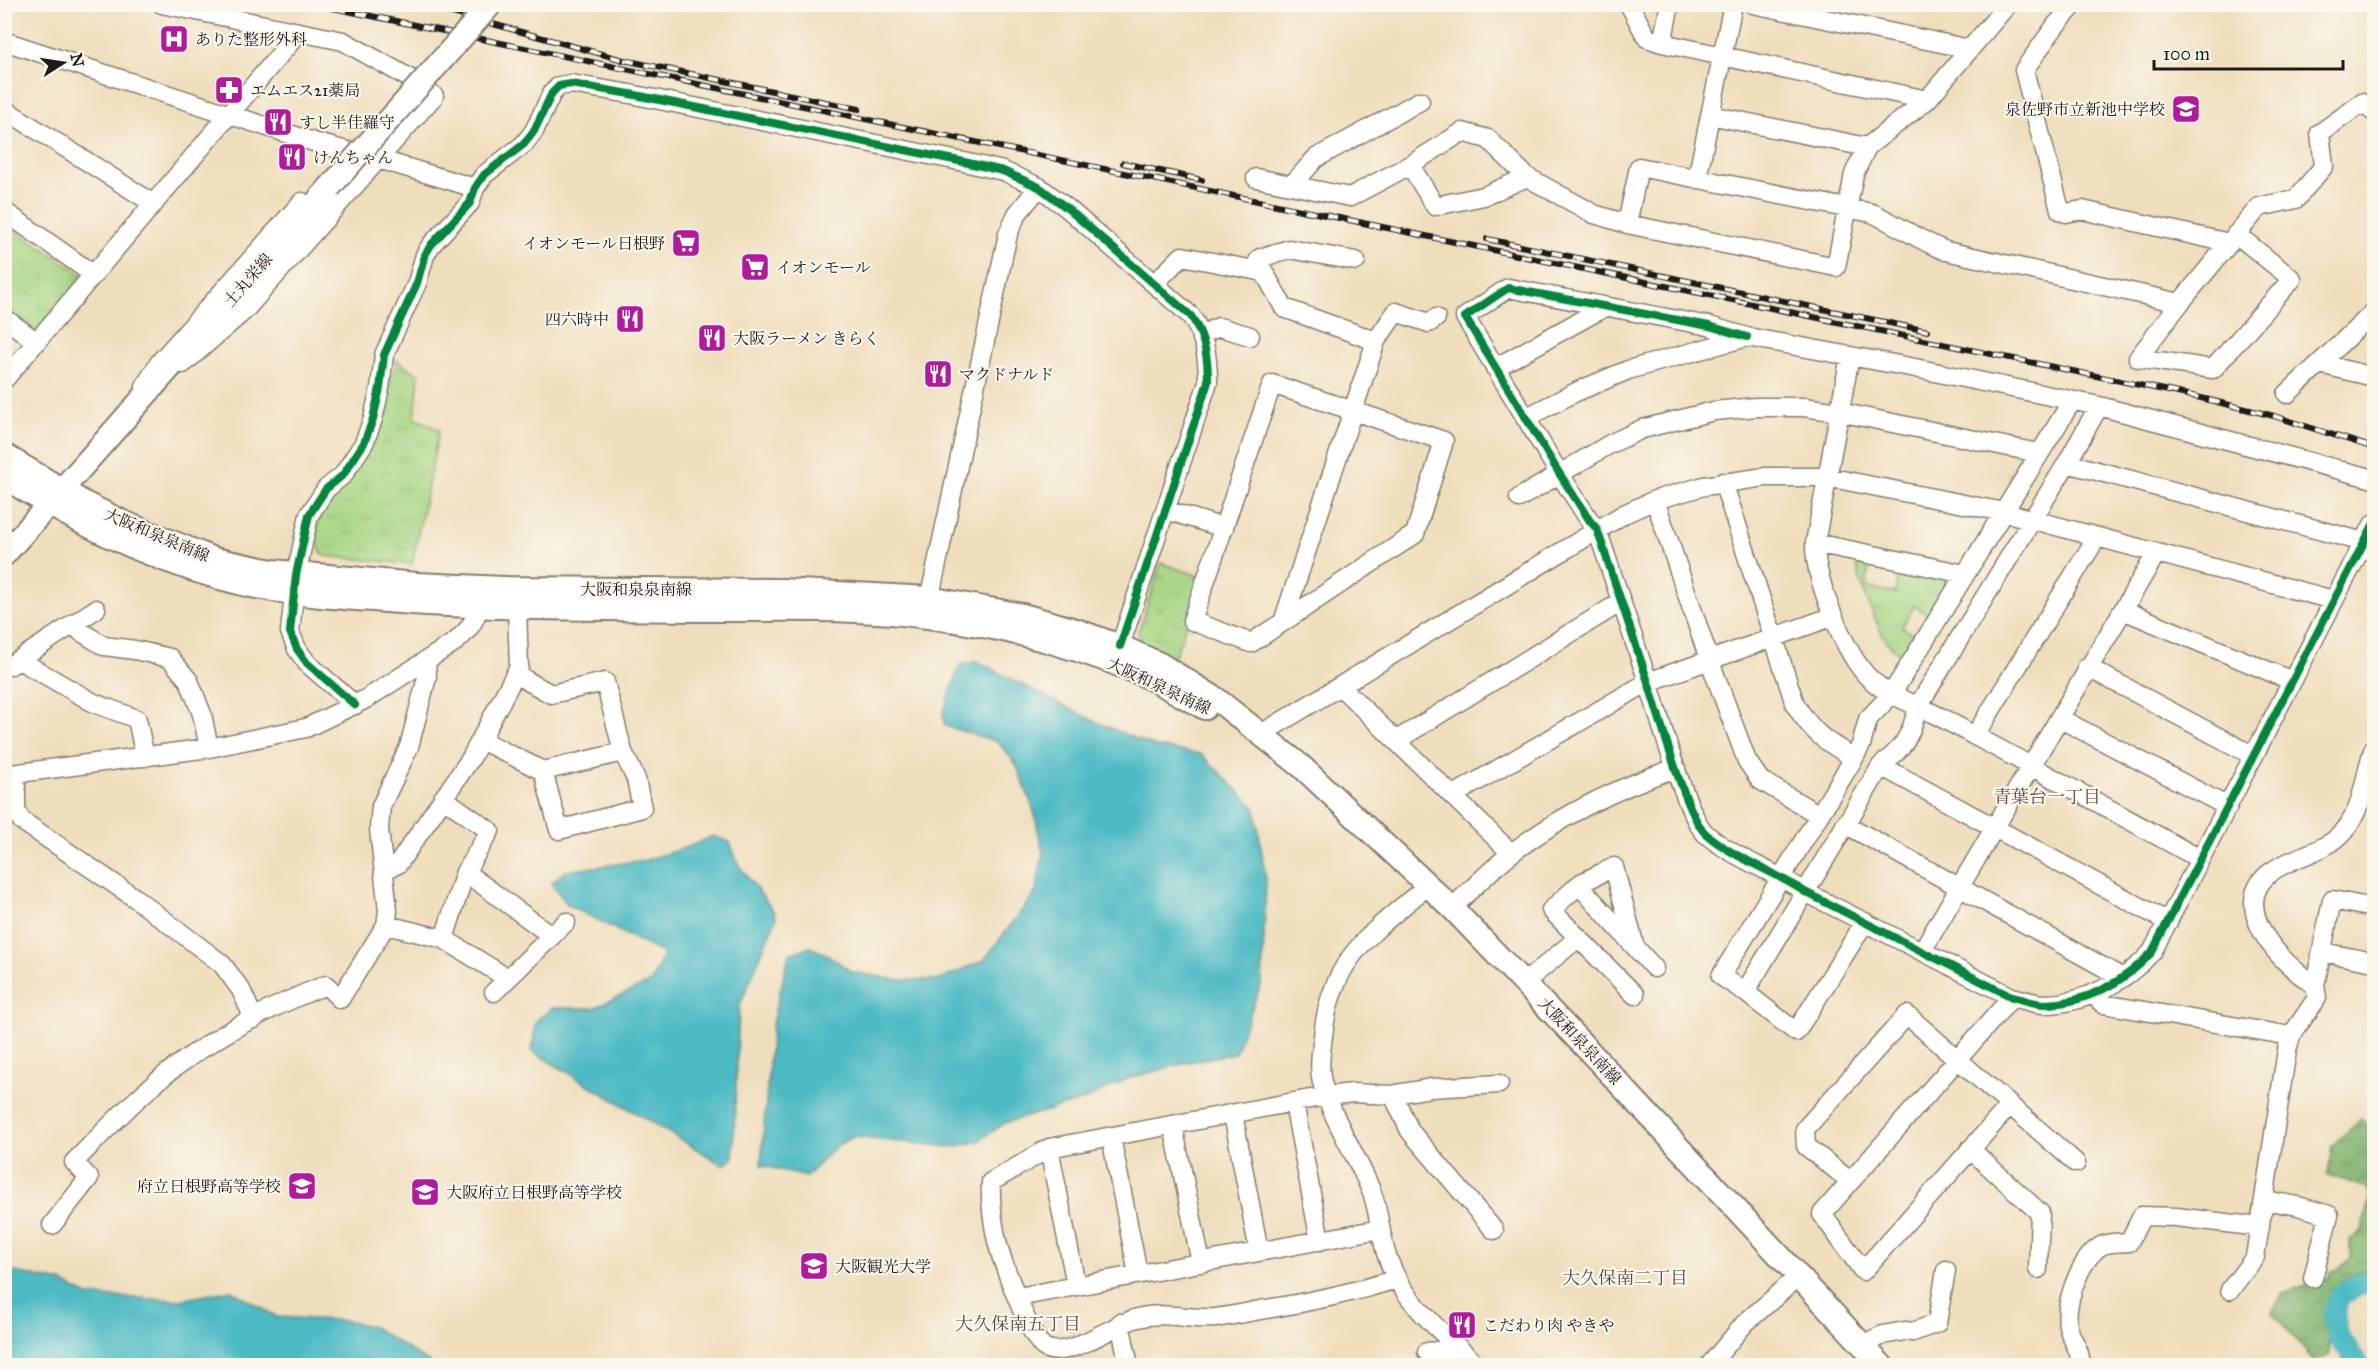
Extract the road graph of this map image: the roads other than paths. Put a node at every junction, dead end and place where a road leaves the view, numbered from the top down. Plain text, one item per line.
1 (162, 4) edge
2 (491, 4) edge
3 (1629, 4) edge
4 (1670, 4) edge
5 (1733, 4) edge
6 (1753, 4) edge
7 (2008, 4) edge
8 (2076, 4) edge
9 (299, 32) junction
10 (4, 41) edge
11 (1662, 43) junction
12 (1970, 49) junction
13 (1721, 57) junction
14 (411, 79) junction
15 (1927, 100) junction
16 (1420, 101) dead end
17 (4, 109) edge
18 (2374, 112) edge
19 (230, 115) junction
20 (1710, 115) junction
21 (1868, 147) junction
22 (347, 151) junction
23 (378, 159) junction
24 (1410, 165) junction
25 (1527, 177) junction
26 (1256, 178) dead end
27 (1697, 179) junction
28 (1292, 185) junction
29 (1039, 187) junction
30 (475, 188) junction
31 (154, 204) junction
32 (1847, 207) junction
33 (4, 211) edge
34 (1627, 224) junction
35 (2232, 239) junction
36 (1356, 261) dead end
37 (1253, 270) junction
38 (94, 275) junction
39 (1155, 283) junction
40 (2180, 303) junction
41 (1605, 307) junction
42 (2374, 312) edge
43 (4, 318) edge
44 (1436, 318) dead end
45 (1202, 334) junction
46 (1250, 336) dead end
47 (1747, 337) junction
48 (1376, 341) junction
49 (37, 342) junction
50 (1850, 356) junction
51 (2320, 364) junction
52 (1495, 368) junction
53 (2374, 377) edge
54 (4, 380) edge
55 (154, 387) junction
56 (2287, 394) dead end
57 (2072, 401) junction
58 (2099, 406) junction
59 (134, 409) junction
60 (1353, 412) junction
61 (1839, 412) junction
62 (1525, 417) junction
63 (2038, 453) junction
64 (4, 455) edge
65 (2067, 464) junction
66 (1559, 473) junction
67 (4, 477) edge
68 (1827, 477) junction
69 (2374, 479) edge
70 (1723, 482) junction
71 (56, 498) junction
72 (1519, 498) dead end
73 (1655, 500) junction
74 (1166, 510) junction
75 (2004, 512) junction
76 (2031, 521) junction
77 (2374, 523) edge
78 (1224, 528) junction
79 (1597, 529) junction
80 (2097, 537) junction
81 (2364, 542) junction
82 (1815, 543) junction
83 (2156, 554) junction
84 (4, 555) edge
85 (1965, 574) junction
86 (295, 583) junction
87 (2333, 600) junction
88 (1621, 603) junction
89 (478, 607) junction
90 (517, 608) junction
91 (928, 608) junction
92 (96, 609) dead end
93 (2123, 610) junction
94 (1834, 616) junction
95 (1283, 622) junction
96 (75, 623) junction
97 (1773, 638) junction
98 (1120, 645) junction
99 (1709, 659) junction
100 (426, 660) junction
101 (2087, 668) junction
102 (515, 674) junction
103 (2292, 681) junction
104 (1648, 682) junction
105 (1340, 686) junction
106 (1891, 695) junction
107 (355, 705) junction
108 (1918, 706) junction
109 (2059, 717) junction
110 (1261, 734) junction
111 (1975, 736) junction
112 (480, 740) junction
113 (1397, 740) junction
114 (209, 748) junction
115 (2374, 748) edge
116 (623, 752) junction
117 (2254, 756) junction
118 (145, 757) junction
119 (1854, 758) junction
120 (1881, 766) junction
121 (2031, 766) junction
122 (1676, 768) junction
123 (543, 771) junction
124 (10, 775) edge
125 (1452, 796) junction
126 (443, 798) junction
127 (2228, 807) junction
128 (1819, 815) junction
129 (1845, 824) junction
130 (1994, 827) junction
131 (1511, 854) junction
132 (2200, 859) junction
133 (384, 870) junction
134 (465, 872) junction
135 (1782, 876) junction
136 (1579, 885) junction
137 (1427, 886) junction
138 (1959, 887) junction
139 (1805, 892) junction
140 (1452, 908) junction
141 (2374, 908) edge
142 (566, 922) dead end
143 (1865, 922) junction
144 (2168, 922) junction
145 (386, 926) junction
146 (552, 936) junction
147 (1578, 938) junction
148 (444, 939) junction
149 (1635, 947) junction
150 (1922, 951) junction
151 (2322, 951) junction
152 (2374, 962) edge
153 (1654, 968) dead end
154 (507, 978) junction
155 (2123, 978) junction
156 (1524, 983) junction
157 (2315, 985) junction
158 (494, 992) dead end
159 (1745, 992) junction
160 (2093, 994) junction
161 (1635, 995) dead end
162 (2012, 997) junction
163 (254, 1019) junction
164 (2291, 1036) junction
165 (1959, 1059) junction
166 (1499, 1084) dead end
167 (1393, 1095) junction
168 (1326, 1096) junction
169 (1294, 1103) junction
170 (2010, 1105) junction
171 (1233, 1114) junction
172 (1173, 1126) junction
173 (1111, 1137) junction
174 (1049, 1148) junction
175 (1970, 1149) junction
176 (2076, 1163) dead end
177 (1850, 1181) junction
178 (2264, 1200) junction
179 (52, 1226) dead end
180 (2260, 1227) junction
181 (1380, 1229) junction
182 (1494, 1230) dead end
183 (1320, 1241) junction
184 (1259, 1252) junction
185 (1201, 1263) junction
186 (2038, 1269) dead end
187 (1946, 1270) dead end
188 (1138, 1274) junction
189 (1798, 1277) junction
190 (2313, 1278) dead end
191 (1397, 1279) junction
192 (1076, 1285) junction
193 (2230, 1290) dead end
194 (1018, 1297) junction
195 (1120, 1323) junction
196 (1862, 1345) junction
197 (1460, 1349) junction
198 (1427, 1352) dead end
199 (1129, 1365) edge
200 (1478, 1365) edge
201 (1709, 1365) edge
202 (1882, 1365) edge
203 (2081, 1365) edge

1 - 9 street
2 - 55 main road, 土丸栄線, bridge
3 - 11 street
4 - 11 street
5 - 13 street
6 - 12 street
7 - 12 street
8 - 35 street
9 - 14 street
9 - 19 street
10 - 19 street
11 - 13 street
12 - 15 street
13 - 15 street
13 - 20 street
14 - 22 street
14 - 23 street
15 - 21 street
16 - 28 street
17 - 31 street
18 - 35 street
19 - 22 street
19 - 31 street
20 - 21 street
20 - 27 street
21 - 32 street
22 - 23 street
22 - 59 street
23 - 30 street
23 - 55 street
24 - 25 street
24 - 25 street
24 - 28 street
25 - 34 street
26 - 28 street
27 - 32 street
27 - 34 street
29 - 30 street
29 - 39 street
29 - 91 street
30 - 86 street
31 - 38 street
32 - 34 street
32 - 40 street
33 - 38 street
35 - 40 street
35 - 40 street
36 - 37 street
37 - 39 street
37 - 48 street
38 - 49 street
39 - 45 street
41 - 47 street
41 - 52 street
41 - 52 street
42 - 51 street
43 - 49 street
44 - 48 street
45 - 46 street
45 - 74 street
47 - 50 street
47 - 62 street
48 - 60 street
49 - 54 street
50 - 57 street
50 - 61 street
51 - 53 street
51 - 56 street
52 - 62 street
55 - 59 main road, 土丸栄線
57 - 58 street
57 - 63 street
58 - 65 street
58 - 69 street
59 - 71 main road, 土丸栄線
60 - 78 street
60 - 95 street
60 - 95 street
61 - 63 street
61 - 66 street
61 - 68 street
62 - 66 street
63 - 75 street
64 - 71 main road, 大阪和泉泉南線
65 - 76 street
65 - 81 street
66 - 72 street
66 - 79 street
67 - 71 main road, 大阪和泉泉南線
68 - 70 street
68 - 75 street
68 - 82 street
70 - 73 street
70 - 97 street
71 - 84 main road, 土丸栄線
71 - 86 main road, 大阪和泉泉南線
73 - 79 street
73 - 99 street
74 - 78 street
74 - 98 street
75 - 76 street
75 - 85 street
76 - 80 street
76 - 108 street
77 - 81 street
78 - 95 street
79 - 88 street
79 - 105 street
80 - 83 street
80 - 111 street
81 - 87 street
82 - 85 street
82 - 94 street
83 - 87 street
83 - 93 street
85 - 106 street
86 - 89 main road, 大阪和泉泉南線
86 - 91 main road, 大阪和泉泉南線
86 - 107 street
87 - 103 street
88 - 104 street
88 - 113 street
89 - 90 main road, 大阪和泉泉南線
89 - 100 street
90 - 91 main road, 大阪和泉泉南線
90 - 102 street
91 - 98 main road, 大阪和泉泉南線
91 - 110 main road, 大阪和泉泉南線
92 - 96 street
93 - 101 street
93 - 103 street
94 - 97 street
94 - 106 street
96 - 114 street
96 - 118 street
97 - 99 street
97 - 119 street
98 - 110 main road, 大阪和泉泉南線
99 - 104 street
99 - 128 street
100 - 107 street
100 - 133 street
101 - 109 street
101 - 117 street
102 - 112 street
102 - 116 street
103 - 117 street
104 - 122 street
104 - 125 street
105 - 110 street
105 - 113 street
106 - 108 street
106 - 119 street
107 - 114 street
108 - 111 street
108 - 120 street
109 - 121 street
109 - 127 street
110 - 137 main road, 大阪和泉泉南線
111 - 121 street
112 - 123 street
112 - 126 street
113 - 125 street
114 - 118 street
115 - 157 street
116 - 123 street
116 - 123 street
117 - 127 street
118 - 124 street
119 - 128 street
120 - 129 street
120 - 130 street
121 - 130 street
121 - 132 street
122 - 131 street
122 - 135 street
124 - 163 street
125 - 131 street
126 - 133 street
126 - 134 street
127 - 132 street
128 - 135 street
129 - 138 street
129 - 139 street
130 - 138 street
130 - 144 street
131 - 140 street
132 - 144 street
133 - 145 street
134 - 146 street
134 - 148 street
135 - 139 street
135 - 159 street
136 - 147 street
136 - 149 street
136 - 149 street
137 - 140 main road, 大阪和泉泉南線
137 - 168 street
138 - 150 street
138 - 155 street
139 - 143 street
139 - 159 street
140 - 156 main road, 大阪和泉泉南線
141 - 151 street
142 - 146 street
143 - 150 street
143 - 159 street
144 - 155 street
145 - 148 street
145 - 163 street
146 - 154 street
147 - 156 street
147 - 161 street
148 - 154 street
149 - 153 street
150 - 162 street
151 - 152 street
151 - 157 street
154 - 158 street
155 - 160 street
156 - 189 main road, 大阪和泉泉南線
157 - 164 street
160 - 162 street
160 - 164 street
162 - 165 street
163 - 179 street
164 - 178 street
165 - 170 street
165 - 177 street
165 - 177 street
166 - 167 street
167 - 168 street
167 - 182 street
168 - 169 street
168 - 181 street
169 - 171 street
169 - 183 street
170 - 175 street
170 - 176 street
171 - 172 street
171 - 184 street
172 - 173 street
172 - 185 street
173 - 174 street
173 - 188 street
174 - 192 street
174 - 194 street
175 - 177 street
175 - 186 street
178 - 180 street
178 - 190 street
180 - 193 street
180 - 203 street
181 - 183 street
181 - 191 street
183 - 184 street
184 - 185 street
185 - 188 street
187 - 196 street
188 - 192 street
189 - 196 main road, 大阪和泉泉南線
189 - 201 street
191 - 195 street
191 - 197 street
192 - 194 street
194 - 195 street
195 - 199 street
196 - 202 main road, 大阪和泉泉南線
197 - 198 street
197 - 200 street

